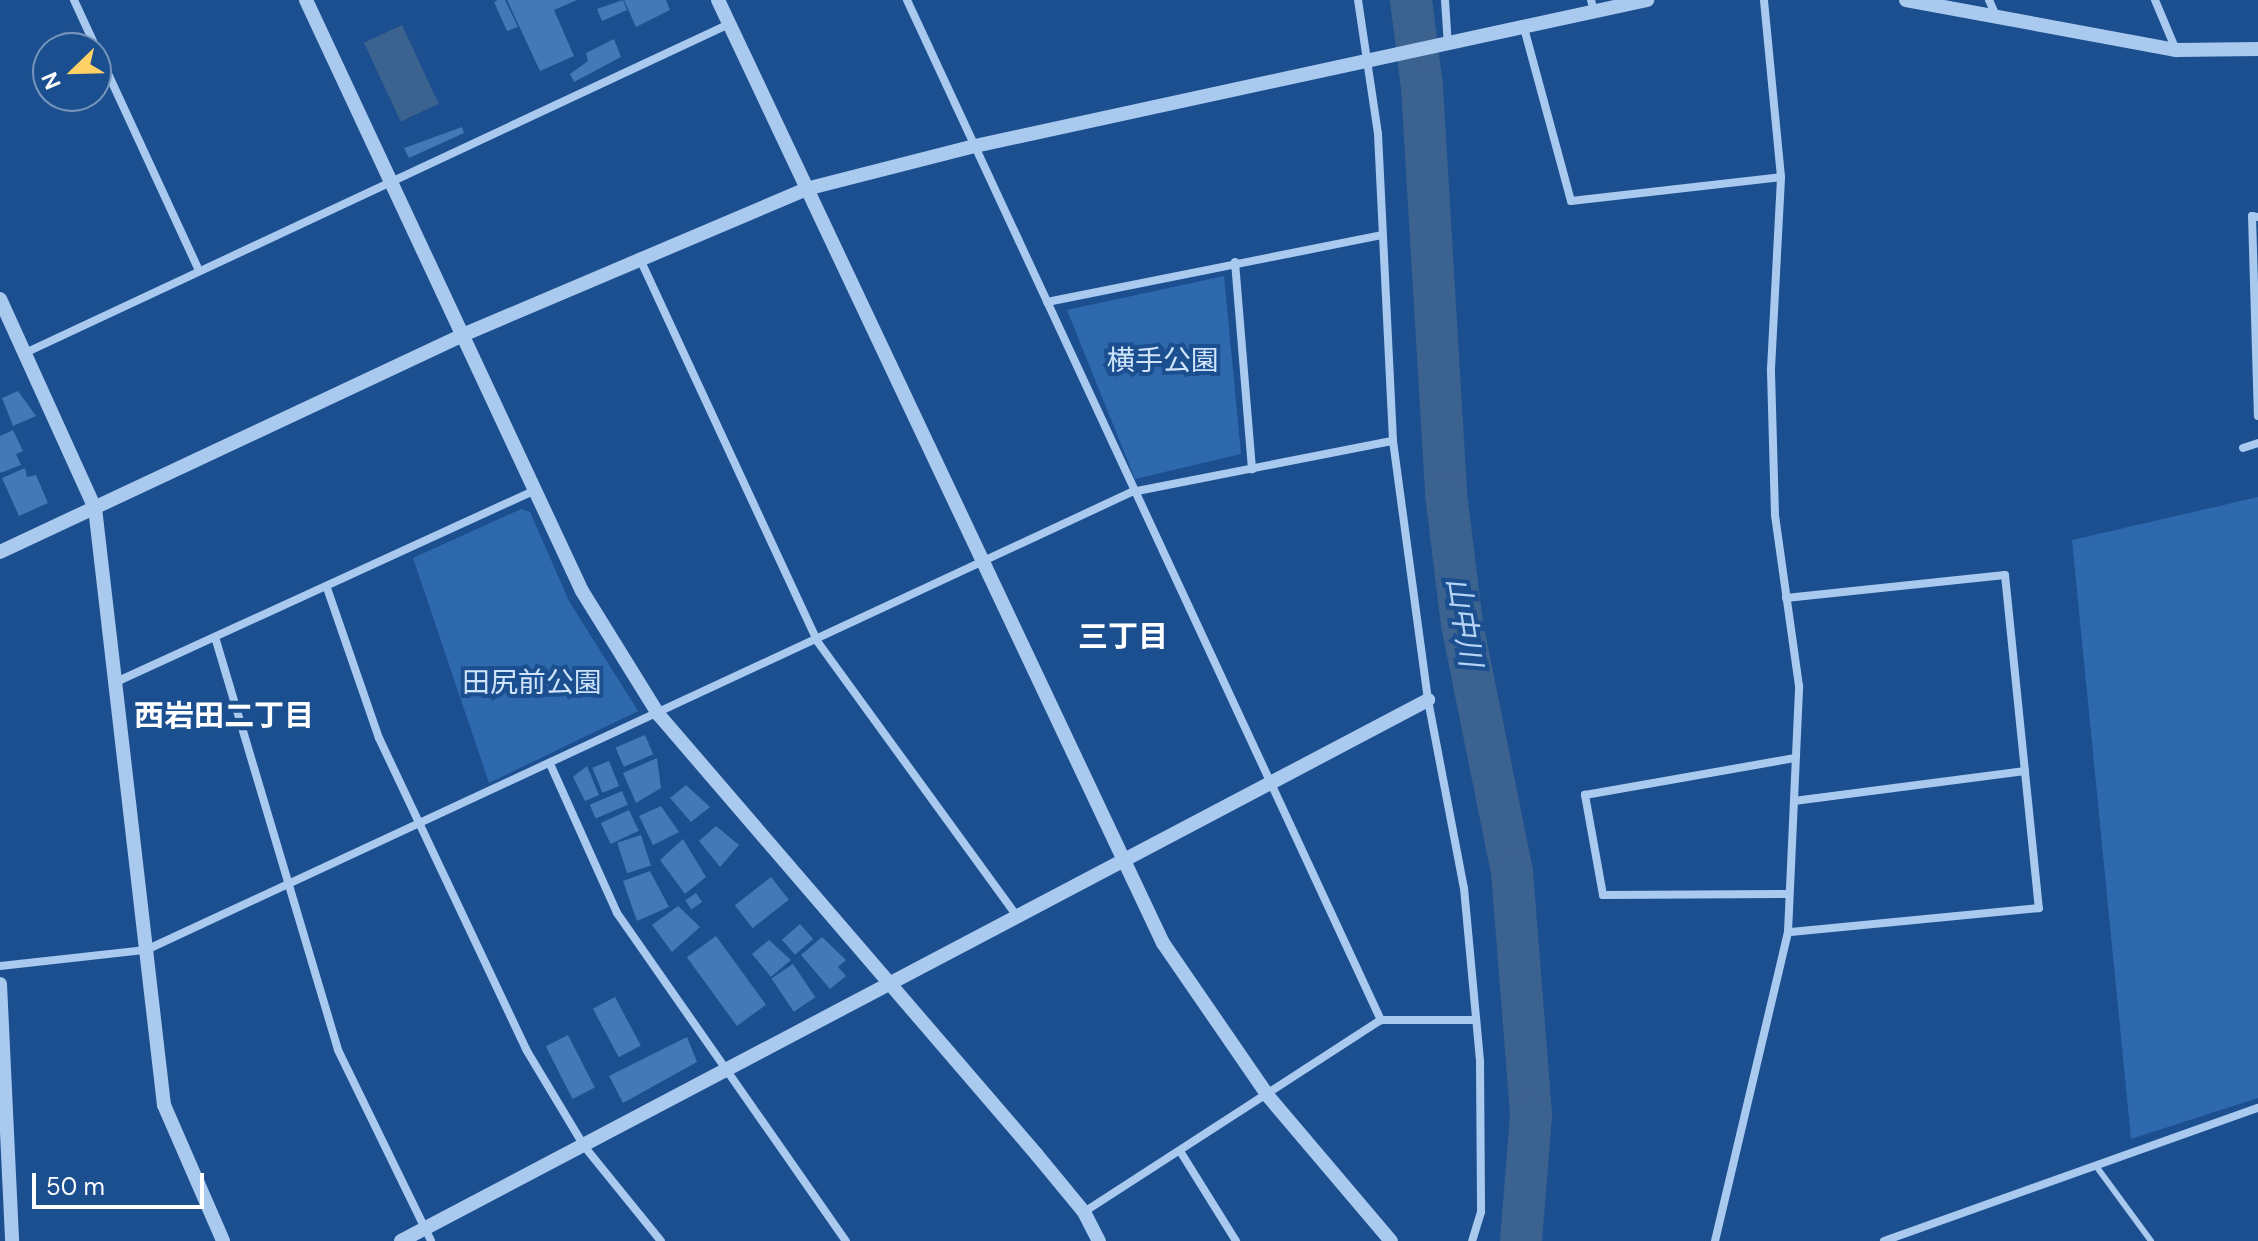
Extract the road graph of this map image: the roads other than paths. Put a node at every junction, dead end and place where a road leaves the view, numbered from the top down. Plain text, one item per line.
1 (74, 0) edge
2 (306, 0) edge
3 (718, 0) edge
4 (907, 0) edge
5 (1358, 0) edge
6 (1445, 0) edge
7 (1647, 0) edge
8 (1764, 0) edge
9 (1906, 0) edge
10 (1989, 0) edge
11 (2155, 0) edge
12 (1592, 6) edge
13 (1996, 17) junction
14 (729, 24) junction
15 (1524, 28) junction
16 (1444, 47) junction
17 (2258, 49) edge
18 (2176, 50) junction
19 (1373, 61) junction
20 (975, 146) junction
21 (1781, 177) junction
22 (390, 182) junction
23 (806, 189) junction
24 (2258, 217) edge
25 (1381, 235) junction
26 (639, 257) junction
27 (1235, 262) junction
28 (199, 270) junction
29 (0, 299) edge
30 (1047, 302) junction
31 (465, 334) junction
32 (25, 353) junction
33 (2258, 416) edge
34 (1393, 441) junction
35 (2258, 443) edge
36 (2243, 448) dead end
37 (1252, 469) junction
38 (537, 489) junction
39 (1132, 492) junction
40 (95, 508) junction
41 (0, 552) edge
42 (982, 564) junction
43 (327, 588) junction
44 (1786, 598) junction
45 (215, 637) junction
46 (817, 641) junction
47 (116, 682) junction
48 (1428, 700) junction
49 (659, 715) junction
50 (1795, 758) junction
51 (551, 766) junction
52 (2025, 771) junction
53 (1271, 779) junction
54 (1794, 801) junction
55 (419, 826) junction
56 (1120, 861) junction
57 (287, 888) junction
58 (1789, 894) junction
59 (1016, 915) junction
60 (1788, 932) junction
61 (146, 950) junction
62 (0, 966) edge
63 (888, 983) junction
64 (0, 984) edge
65 (1381, 1020) junction
66 (1475, 1020) junction
67 (729, 1070) junction
68 (1268, 1096) junction
69 (2258, 1108) edge
70 (584, 1146) junction
71 (1180, 1151) junction
72 (2096, 1166) junction
73 (1084, 1212) junction
74 (428, 1235) edge
75 (12, 1241) edge
76 (223, 1241) edge
77 (401, 1241) edge
78 (661, 1241) edge
79 (846, 1241) edge
80 (1099, 1241) edge
81 (1236, 1241) edge
82 (1391, 1241) edge
83 (1472, 1241) edge
84 (1715, 1241) edge
85 (1884, 1241) edge
86 (2151, 1241) edge

1 - 28 street
2 - 22 street
3 - 14 street
4 - 20 street
5 - 19 street
6 - 16 street
7 - 12 street
8 - 21 street
9 - 13 street
10 - 13 street
11 - 18 street
12 - 15 street
13 - 18 street
14 - 22 street
14 - 23 street
15 - 16 street
15 - 21 street
16 - 19 street
17 - 18 street
19 - 20 street
19 - 25 street
20 - 23 street
20 - 30 street
21 - 44 street
22 - 28 street
22 - 31 street
23 - 26 street
23 - 42 street
24 - 33 street
25 - 27 street
25 - 34 street
26 - 31 street
26 - 46 street
27 - 30 street
27 - 37 street
28 - 32 street
29 - 32 street
30 - 39 street
31 - 38 street
31 - 40 street
32 - 40 street
34 - 37 street
34 - 48 street
35 - 36 street
37 - 39 street
38 - 43 street
38 - 49 street
39 - 42 street
39 - 53 street
40 - 41 street
40 - 47 street
42 - 46 street
42 - 56 street
43 - 45 street
43 - 55 street
44 - 50 street
44 - 52 street
45 - 47 street
45 - 57 street
46 - 49 street
46 - 59 street
47 - 61 street
48 - 53 street
48 - 66 street
49 - 51 street
49 - 63 street
50 - 54 street
50 - 58 street
51 - 55 street
51 - 67 street
52 - 54 street
52 - 60 street
53 - 56 street
53 - 65 street
54 - 58 street
55 - 57 street
55 - 70 street
56 - 59 street
56 - 68 street
57 - 61 street
57 - 74 street
58 - 60 street
59 - 63 street
60 - 84 street
61 - 62 street
61 - 76 street
63 - 67 street
63 - 73 street
64 - 75 street
65 - 66 street
65 - 68 street
66 - 83 street
67 - 70 street
67 - 79 street
68 - 71 street
68 - 82 street
69 - 72 street
70 - 74 street
70 - 78 street
71 - 73 street
71 - 81 street
72 - 85 street
72 - 86 lane
73 - 80 street
74 - 77 street

